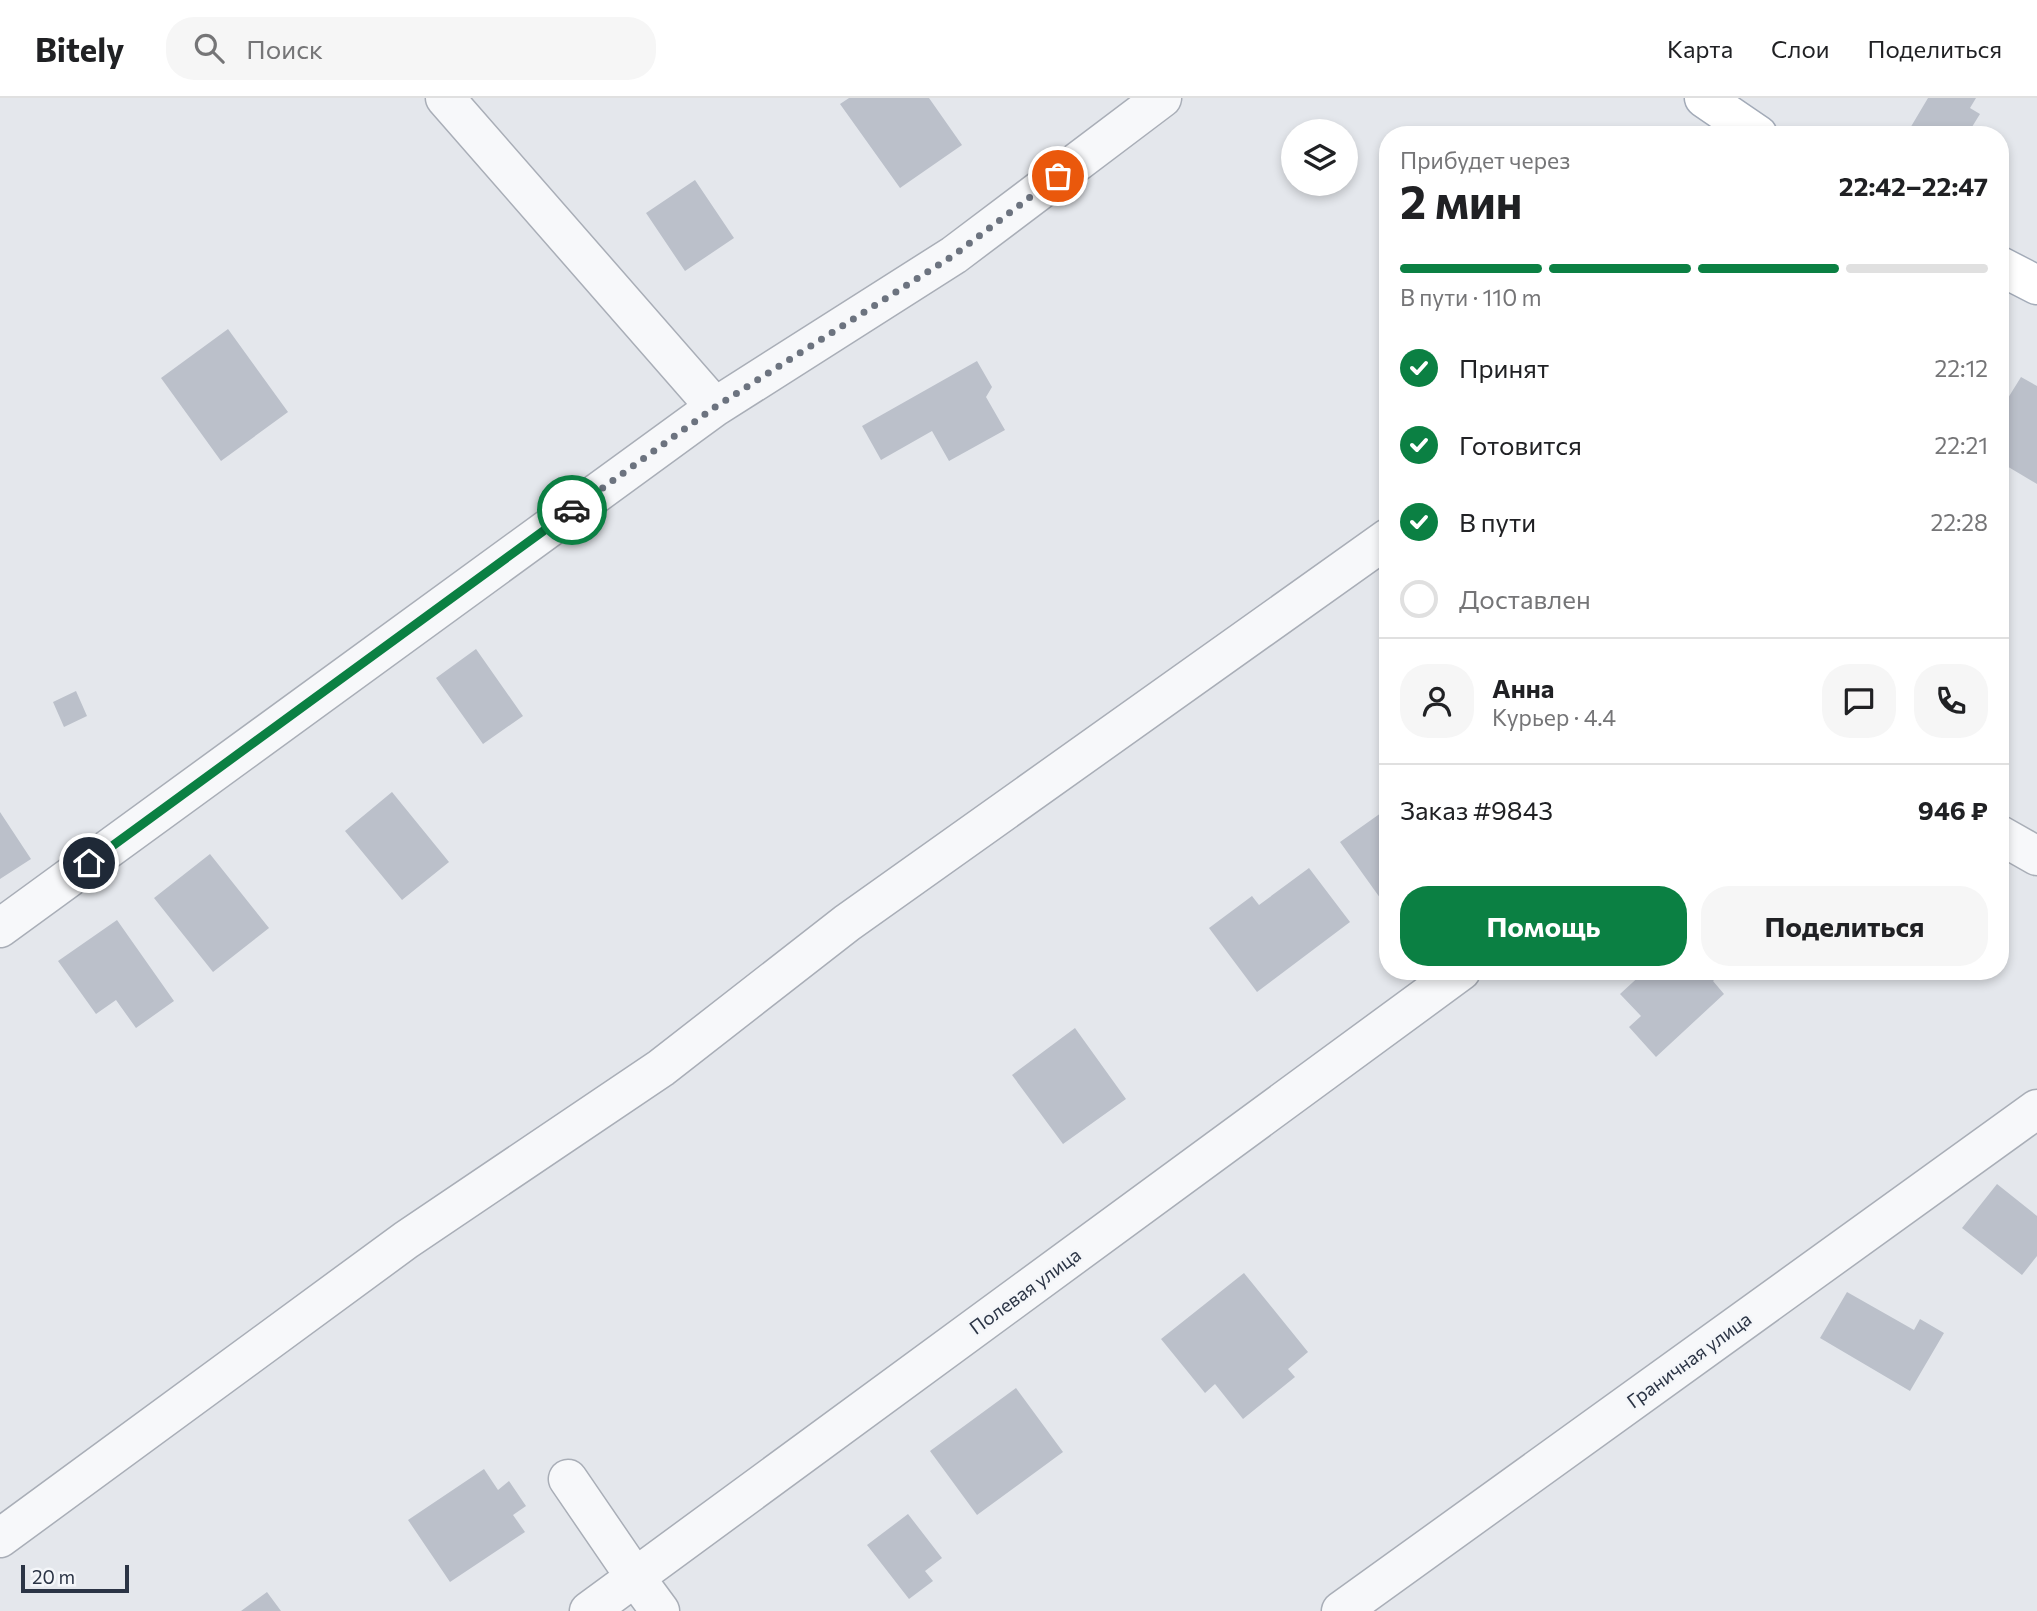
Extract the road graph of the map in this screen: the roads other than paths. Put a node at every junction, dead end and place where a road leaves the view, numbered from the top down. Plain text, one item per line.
1 (445, 98) edge
2 (1162, 98) edge
3 (1704, 98) edge
4 (1745, 126) edge
5 (2009, 271) edge
6 (2037, 285) edge
7 (715, 407) junction
8 (1379, 544) edge
9 (2009, 840) edge
10 (2037, 856) edge
11 (0, 928) edge
12 (1449, 980) edge
13 (2037, 1109) edge
14 (568, 1479) dead end
15 (0, 1538) edge
16 (635, 1577) junction
17 (589, 1611) edge
18 (660, 1611) edge
19 (1341, 1611) edge

1 - 7 street
2 - 7 street
3 - 4 main road
5 - 6 main road
7 - 11 street
8 - 15 street
9 - 10 street
12 - 16 street, Полевая улица
13 - 19 street, Граничная улица
14 - 16 street
16 - 17 street, Полевая улица
16 - 18 street

